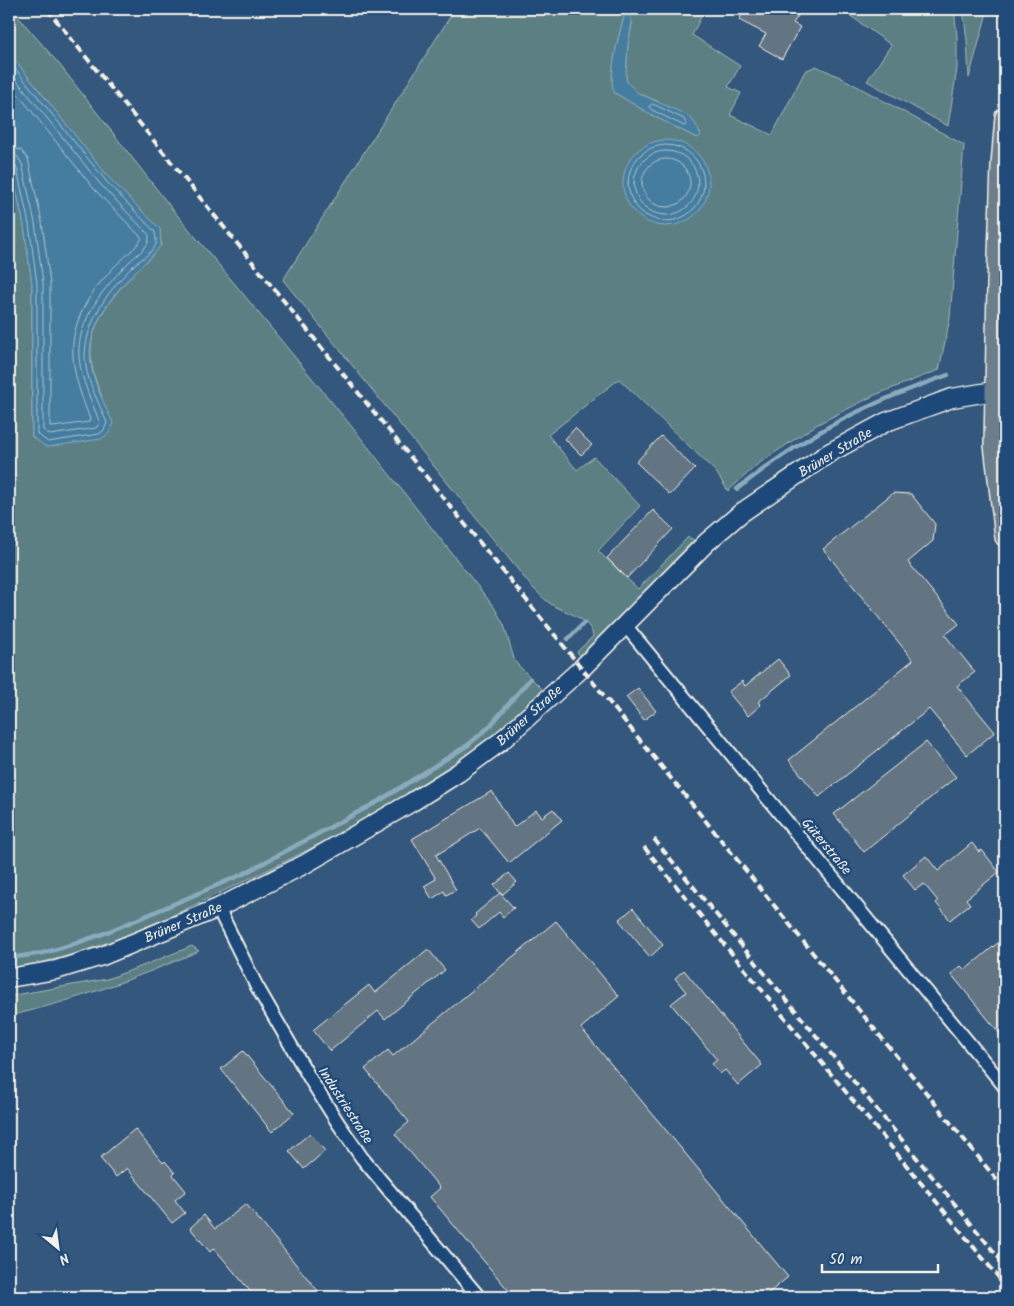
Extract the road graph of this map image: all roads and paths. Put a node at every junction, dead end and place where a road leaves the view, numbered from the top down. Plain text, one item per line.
1 (1005, 117) edge
2 (1000, 390) edge
3 (1005, 537) edge
4 (625, 625) junction
5 (218, 908) junction
6 (9, 978) edge
7 (1005, 1087) edge
8 (479, 1297) edge

1 - 2 main road
2 - 3 main road
2 - 4 main road, Brüner Straße
4 - 5 main road, Brüner Straße
4 - 7 street, Güterstraße
5 - 6 main road, Brüner Straße
5 - 8 street, Industriestraße

